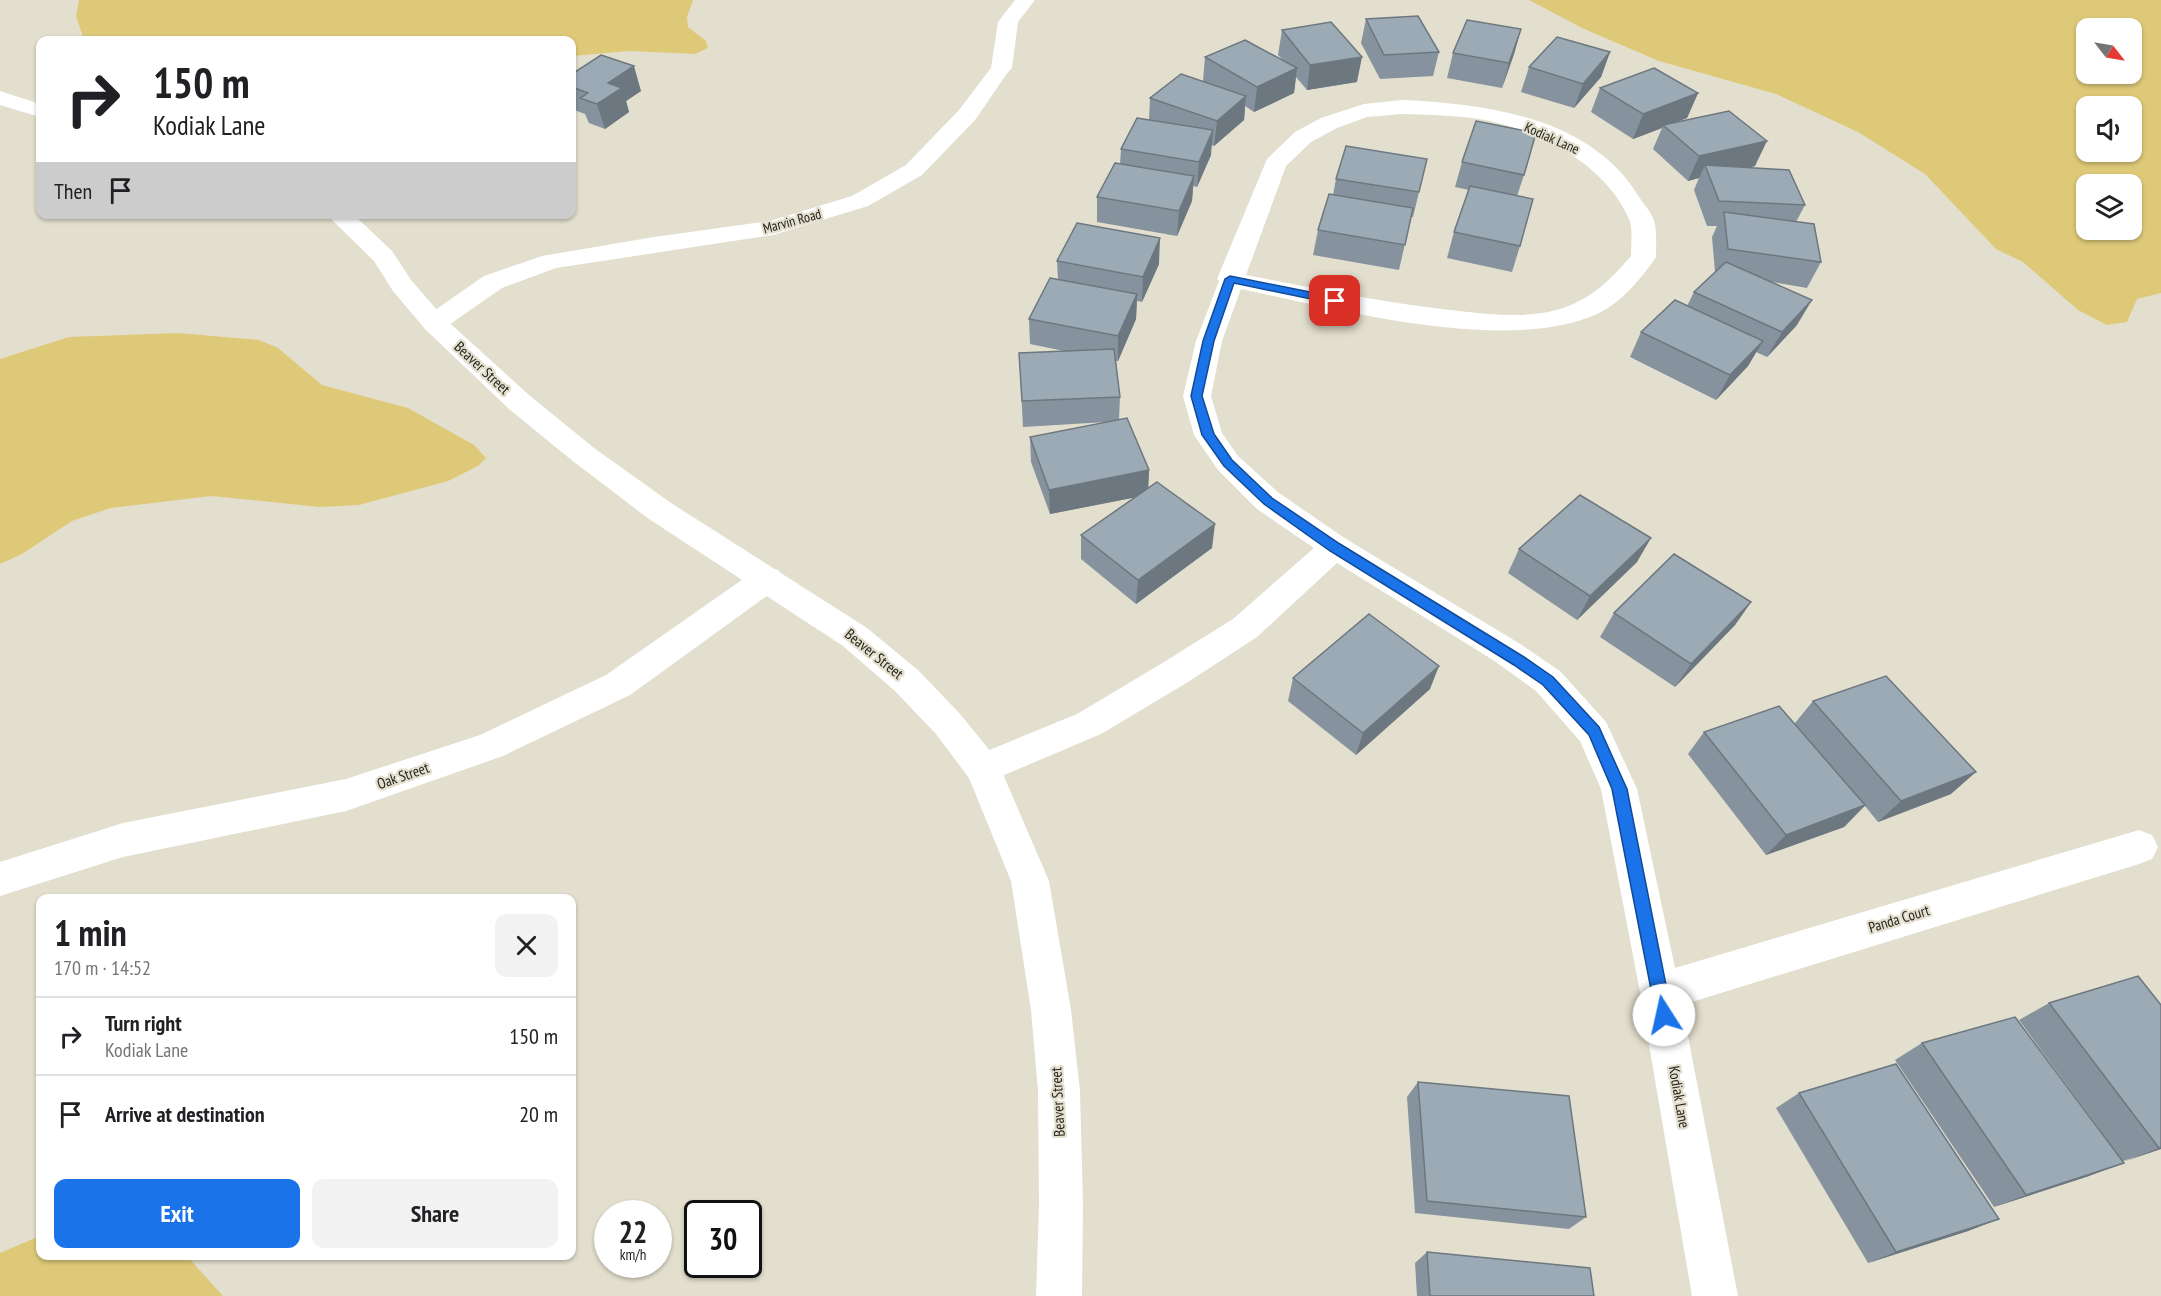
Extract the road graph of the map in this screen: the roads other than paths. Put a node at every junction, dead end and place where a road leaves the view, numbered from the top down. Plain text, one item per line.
1 (1025, 0) edge
2 (0, 98) edge
3 (36, 110) edge
4 (343, 219) edge
5 (1230, 279) junction
6 (434, 323) junction
7 (1335, 547) junction
8 (766, 579) junction
9 (983, 769) junction
10 (2139, 847) dead end
11 (0, 879) edge
12 (1660, 992) junction
13 (1059, 1296) edge
14 (1714, 1296) edge

1 - 6 street, Marvin Road
2 - 3 street
4 - 6 street, Beaver Street
5 - 5 street, Kodiak Lane
5 - 7 street, Kodiak Lane
6 - 8 street, Beaver Street
7 - 9 street
7 - 12 street, Kodiak Lane
8 - 9 street, Beaver Street
8 - 11 street, Oak Street
9 - 13 street, Beaver Street
10 - 12 street, Panda Court
12 - 14 street, Kodiak Lane

